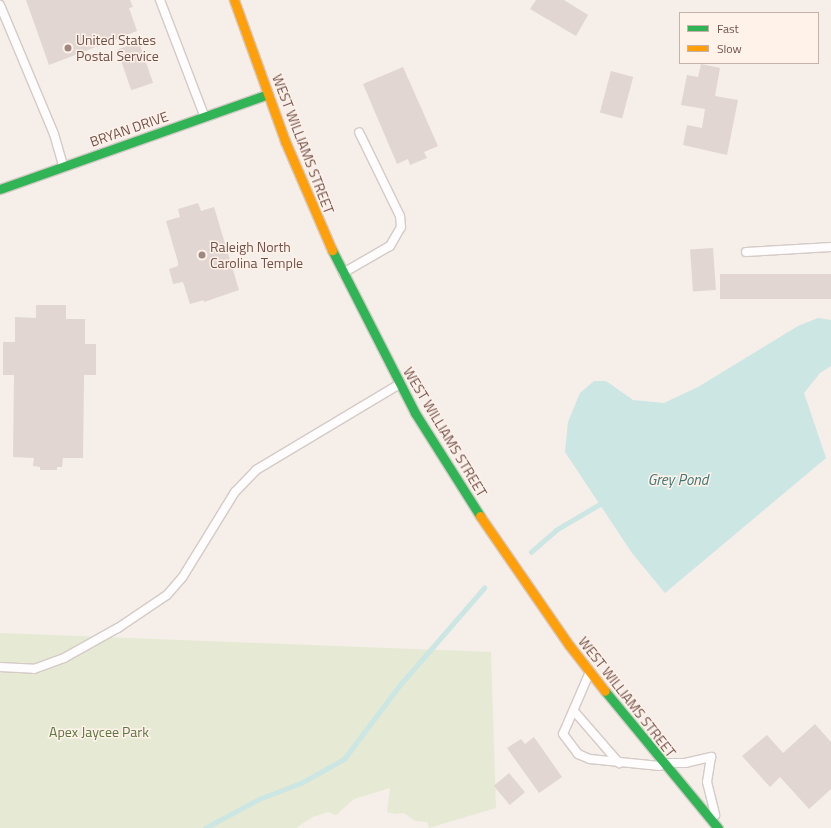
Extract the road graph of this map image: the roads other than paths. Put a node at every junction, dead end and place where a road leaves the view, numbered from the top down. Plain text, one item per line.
1 (160, 0) edge
2 (234, 0) edge
3 (0, 5) edge
4 (268, 94) junction
5 (205, 118) junction
6 (359, 132) dead end
7 (63, 166) junction
8 (0, 189) edge
9 (831, 246) edge
10 (746, 252) dead end
11 (343, 274) junction
12 (399, 384) junction
13 (0, 667) edge
14 (590, 674) junction
15 (574, 711) junction
16 (619, 763) junction
17 (662, 764) junction
18 (718, 827) edge

1 - 5 lane
2 - 4 main road, WEST WILLIAMS STREET
3 - 7 lane
4 - 5 main road, BRYAN DRIVE
4 - 11 main road, WEST WILLIAMS STREET
5 - 7 main road, BRYAN DRIVE
6 - 11 lane
7 - 8 main road, BRYAN DRIVE
9 - 10 lane
11 - 12 main road, WEST WILLIAMS STREET
12 - 13 lane
12 - 14 main road, WEST WILLIAMS STREET
14 - 15 lane
14 - 17 main road, WEST WILLIAMS STREET
15 - 16 lane
15 - 16 lane
16 - 17 lane
17 - 18 main road, WEST WILLIAMS STREET
17 - 18 lane

